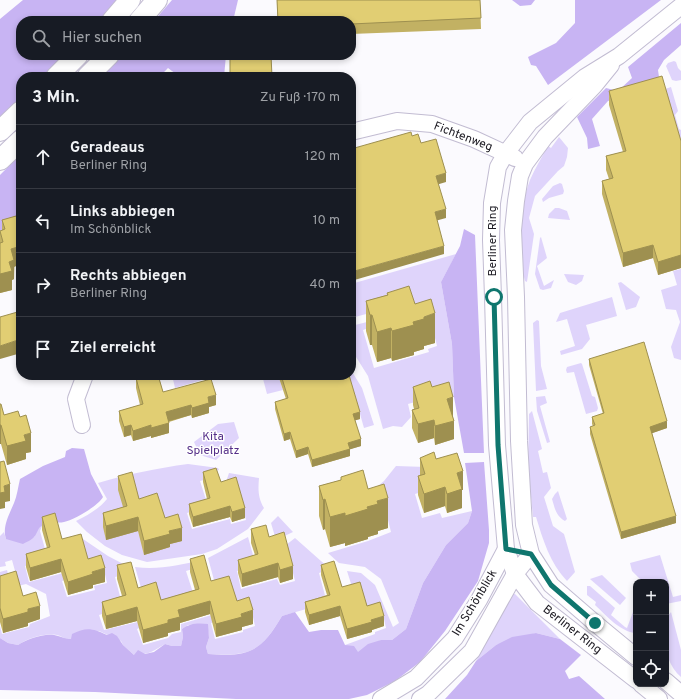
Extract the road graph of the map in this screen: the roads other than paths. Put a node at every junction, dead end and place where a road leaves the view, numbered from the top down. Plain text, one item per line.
1 (130, 0) edge
2 (157, 0) edge
3 (681, 6) edge
4 (116, 16) edge
5 (143, 16) edge
6 (619, 56) junction
7 (73, 60) edge
8 (103, 60) edge
9 (61, 72) edge
10 (92, 72) edge
11 (16, 116) edge
12 (0, 131) edge
13 (356, 131) edge
14 (16, 145) edge
15 (506, 153) junction
16 (0, 160) edge
17 (525, 164) junction
18 (83, 380) edge
19 (82, 425) dead end
20 (506, 549) junction
21 (531, 554) junction
22 (515, 574) junction
23 (633, 654) edge
24 (633, 678) edge
25 (669, 684) edge
26 (645, 687) edge
27 (681, 694) edge
28 (381, 699) edge
29 (420, 699) edge
30 (659, 699) edge

1 - 4 street
2 - 5 street
3 - 6 street, Berliner Ring
6 - 15 street, Berliner Ring
6 - 17 street, Berliner Ring
7 - 9 street
8 - 10 street
11 - 12 street
13 - 15 street, Fichtenweg
14 - 16 street
15 - 17 street, Fichtenweg
15 - 20 street, Berliner Ring
17 - 21 street, Berliner Ring
18 - 19 street
20 - 21 street
20 - 22 street, Berliner Ring
20 - 28 street, Im Schönblick
21 - 22 street
21 - 23 street, Berliner Ring
22 - 24 street, Berliner Ring
22 - 29 street, Im Schönblick
25 - 27 street
26 - 30 street

